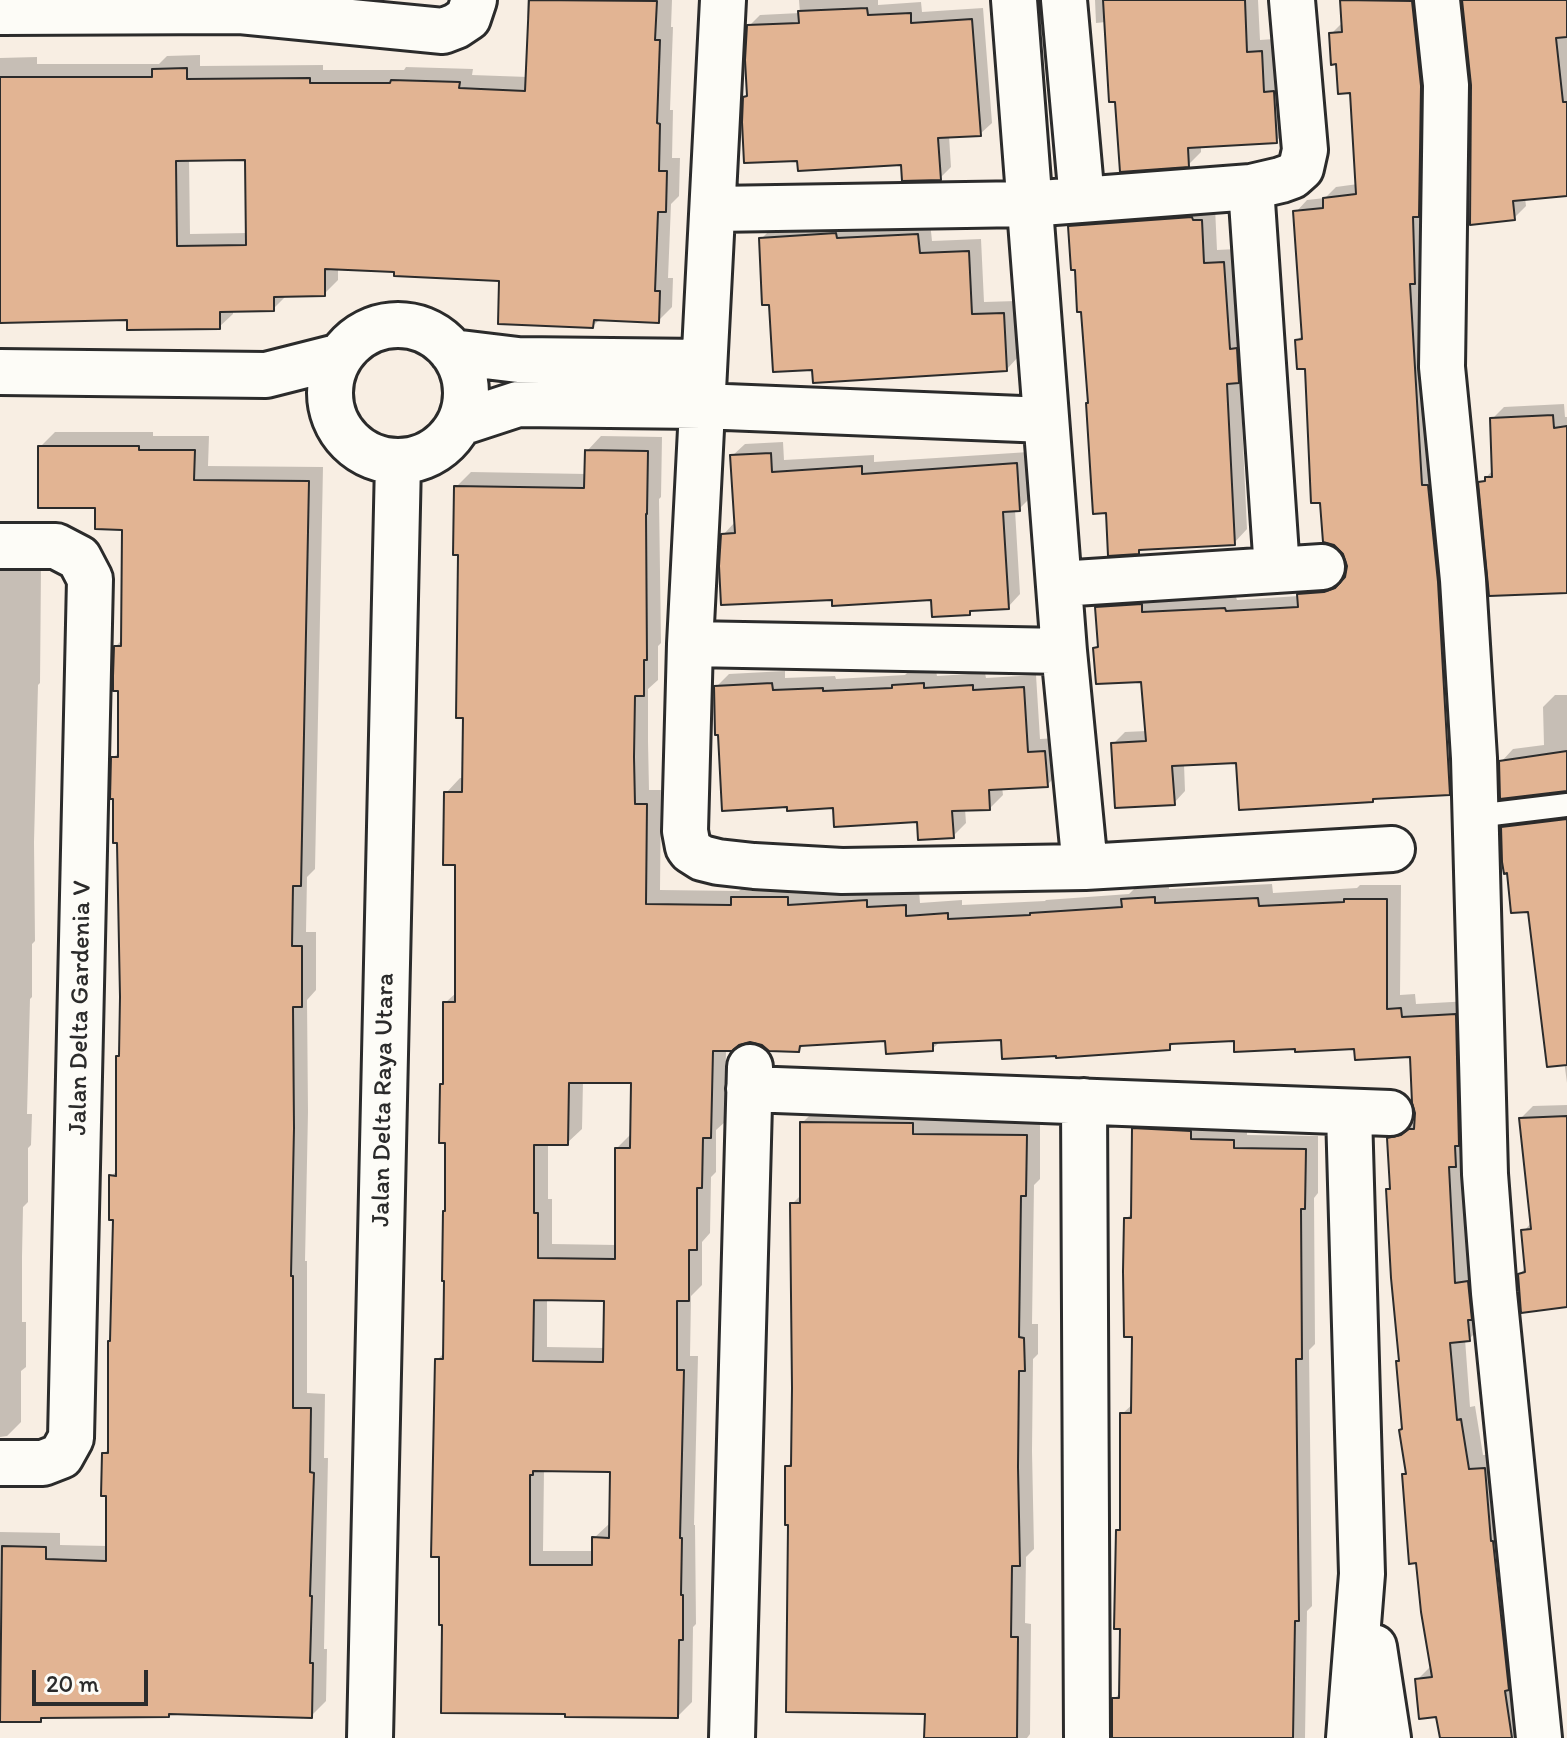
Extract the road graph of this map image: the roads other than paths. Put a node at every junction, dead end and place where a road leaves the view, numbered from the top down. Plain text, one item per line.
1 (474, 0) edge
2 (723, 0) edge
3 (1014, 0) edge
4 (1064, 0) edge
5 (1292, 0) edge
6 (1437, 0) edge
7 (240, 5) edge
8 (0, 12) edge
9 (1251, 187) junction
10 (1082, 200) junction
11 (1028, 204) junction
12 (714, 209) junction
13 (452, 352) junction
14 (341, 356) junction
15 (704, 362) junction
16 (0, 372) edge
17 (266, 375) junction
18 (331, 405) junction
19 (701, 406) junction
20 (1046, 420) junction
21 (460, 423) junction
22 (398, 462) junction
23 (0, 546) edge
24 (1322, 567) dead end
25 (1277, 570) junction
26 (1059, 584) junction
27 (690, 644) junction
28 (1064, 651) junction
29 (1567, 805) edge
30 (1476, 816) junction
31 (1392, 849) dead end
32 (1085, 867) junction
33 (1084, 1101) junction
34 (0, 1463) edge
35 (1362, 1574) junction
36 (370, 1738) edge
37 (732, 1738) edge
38 (1087, 1738) edge
39 (1349, 1738) edge
40 (1388, 1738) edge
41 (1539, 1738) edge

1 - 7 street
2 - 12 street
3 - 11 street
4 - 10 street
5 - 9 street
6 - 30 street
7 - 8 street
9 - 10 street
9 - 25 street
10 - 11 street
11 - 12 street
11 - 20 street
12 - 15 street
13 - 14 street
13 - 15 street
13 - 21 street
14 - 17 street
14 - 18 street
15 - 19 street
16 - 17 street
17 - 18 street
18 - 22 street
19 - 20 street
19 - 21 street
19 - 27 street
20 - 26 street
21 - 22 street
22 - 36 street, Jalan Delta Raya Utara
23 - 34 street, Jalan Delta Gardenia V
24 - 25 street
25 - 26 street
26 - 28 street
27 - 28 street
27 - 32 street
28 - 32 street
29 - 30 lane
30 - 41 street
31 - 32 street
33 - 35 street
33 - 37 street
33 - 38 street
35 - 39 street
35 - 40 street

